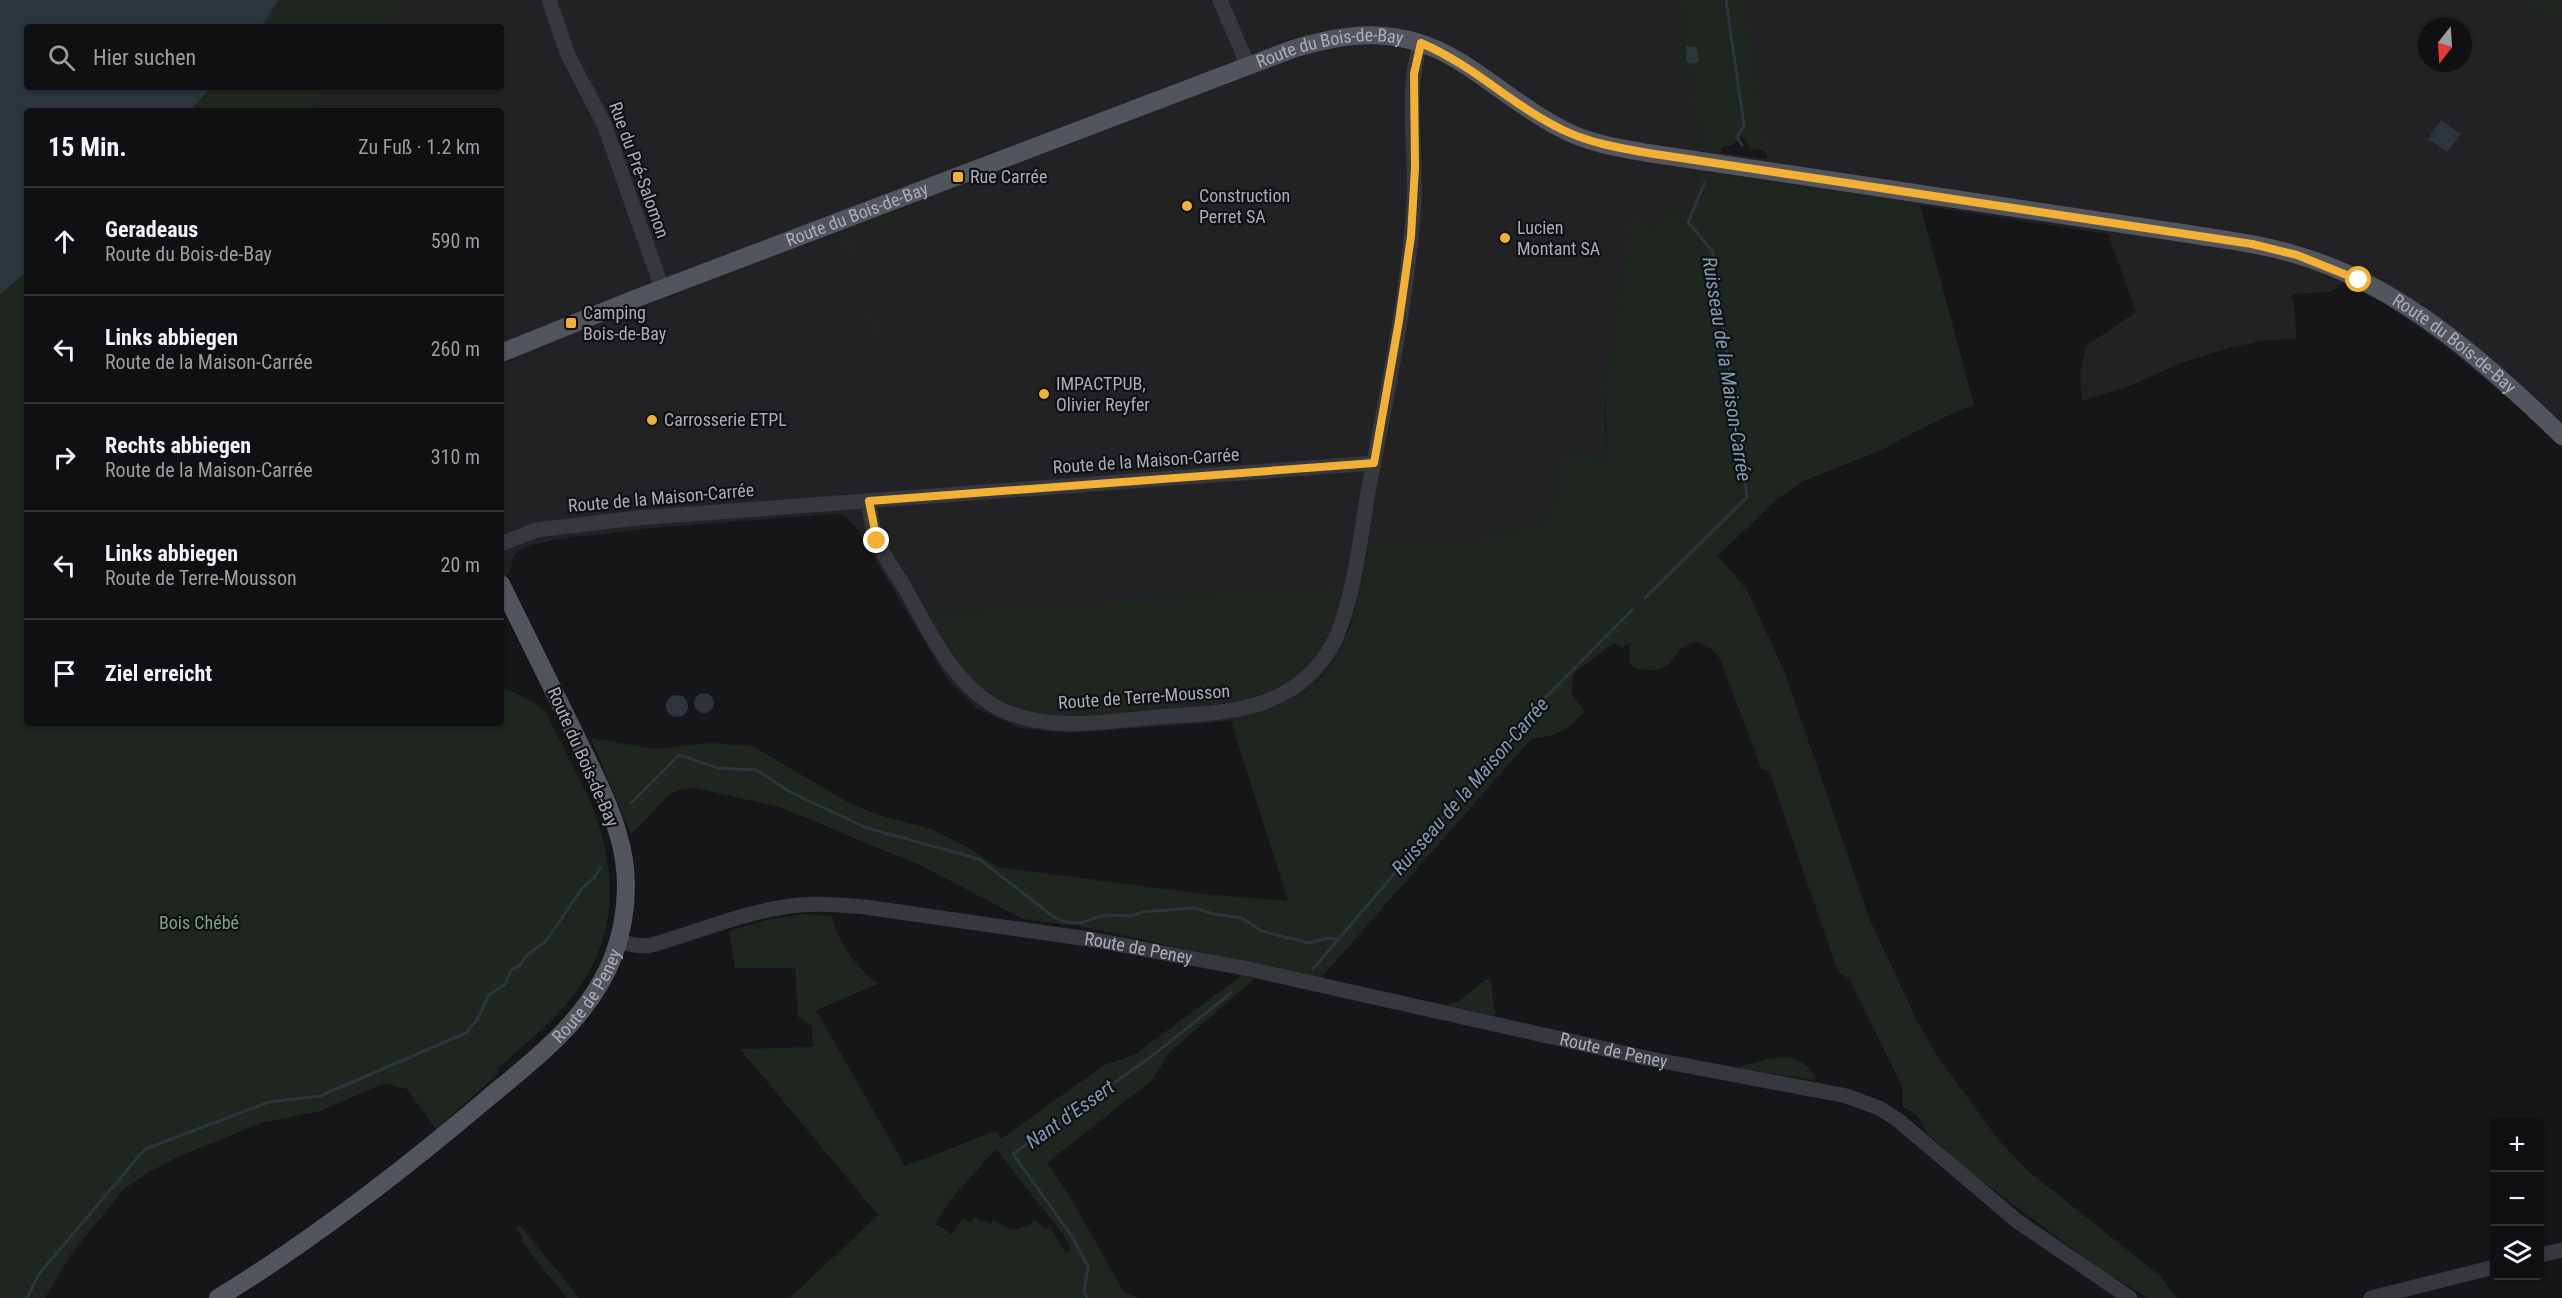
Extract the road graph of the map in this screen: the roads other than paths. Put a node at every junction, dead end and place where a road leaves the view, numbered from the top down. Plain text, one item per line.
1 (549, 0) edge
2 (1220, 0) edge
3 (1421, 43) junction
4 (1248, 66) junction
5 (662, 288) junction
6 (523, 345) junction
7 (504, 352) edge
8 (504, 361) edge
9 (2562, 436) edge
10 (1374, 463) junction
11 (869, 501) junction
12 (504, 542) edge
13 (504, 590) edge
14 (618, 941) junction
15 (2562, 1250) edge
16 (2544, 1255) edge
17 (2490, 1268) edge
18 (218, 1298) edge
19 (2130, 1298) edge
20 (2371, 1298) edge

1 - 5 street, Rue du Pré-Salomon
2 - 4 street
3 - 4 main road, Route du Bois-de-Bay
3 - 9 main road, Route du Bois-de-Bay
3 - 10 street
4 - 5 main road, Route du Bois-de-Bay
5 - 6 main road, Route du Bois-de-Bay
6 - 7 main road, Route du Bois-de-Bay
6 - 8 main road, Route du Bois-de-Bay
10 - 11 street, Route de la Maison-Carrée
10 - 11 street, Route de Terre-Mousson
11 - 12 street, Route de la Maison-Carrée
13 - 14 main road, Route du Bois-de-Bay
14 - 18 main road, Route de Peney
14 - 19 street, Route de Peney
15 - 16 street
17 - 20 street

